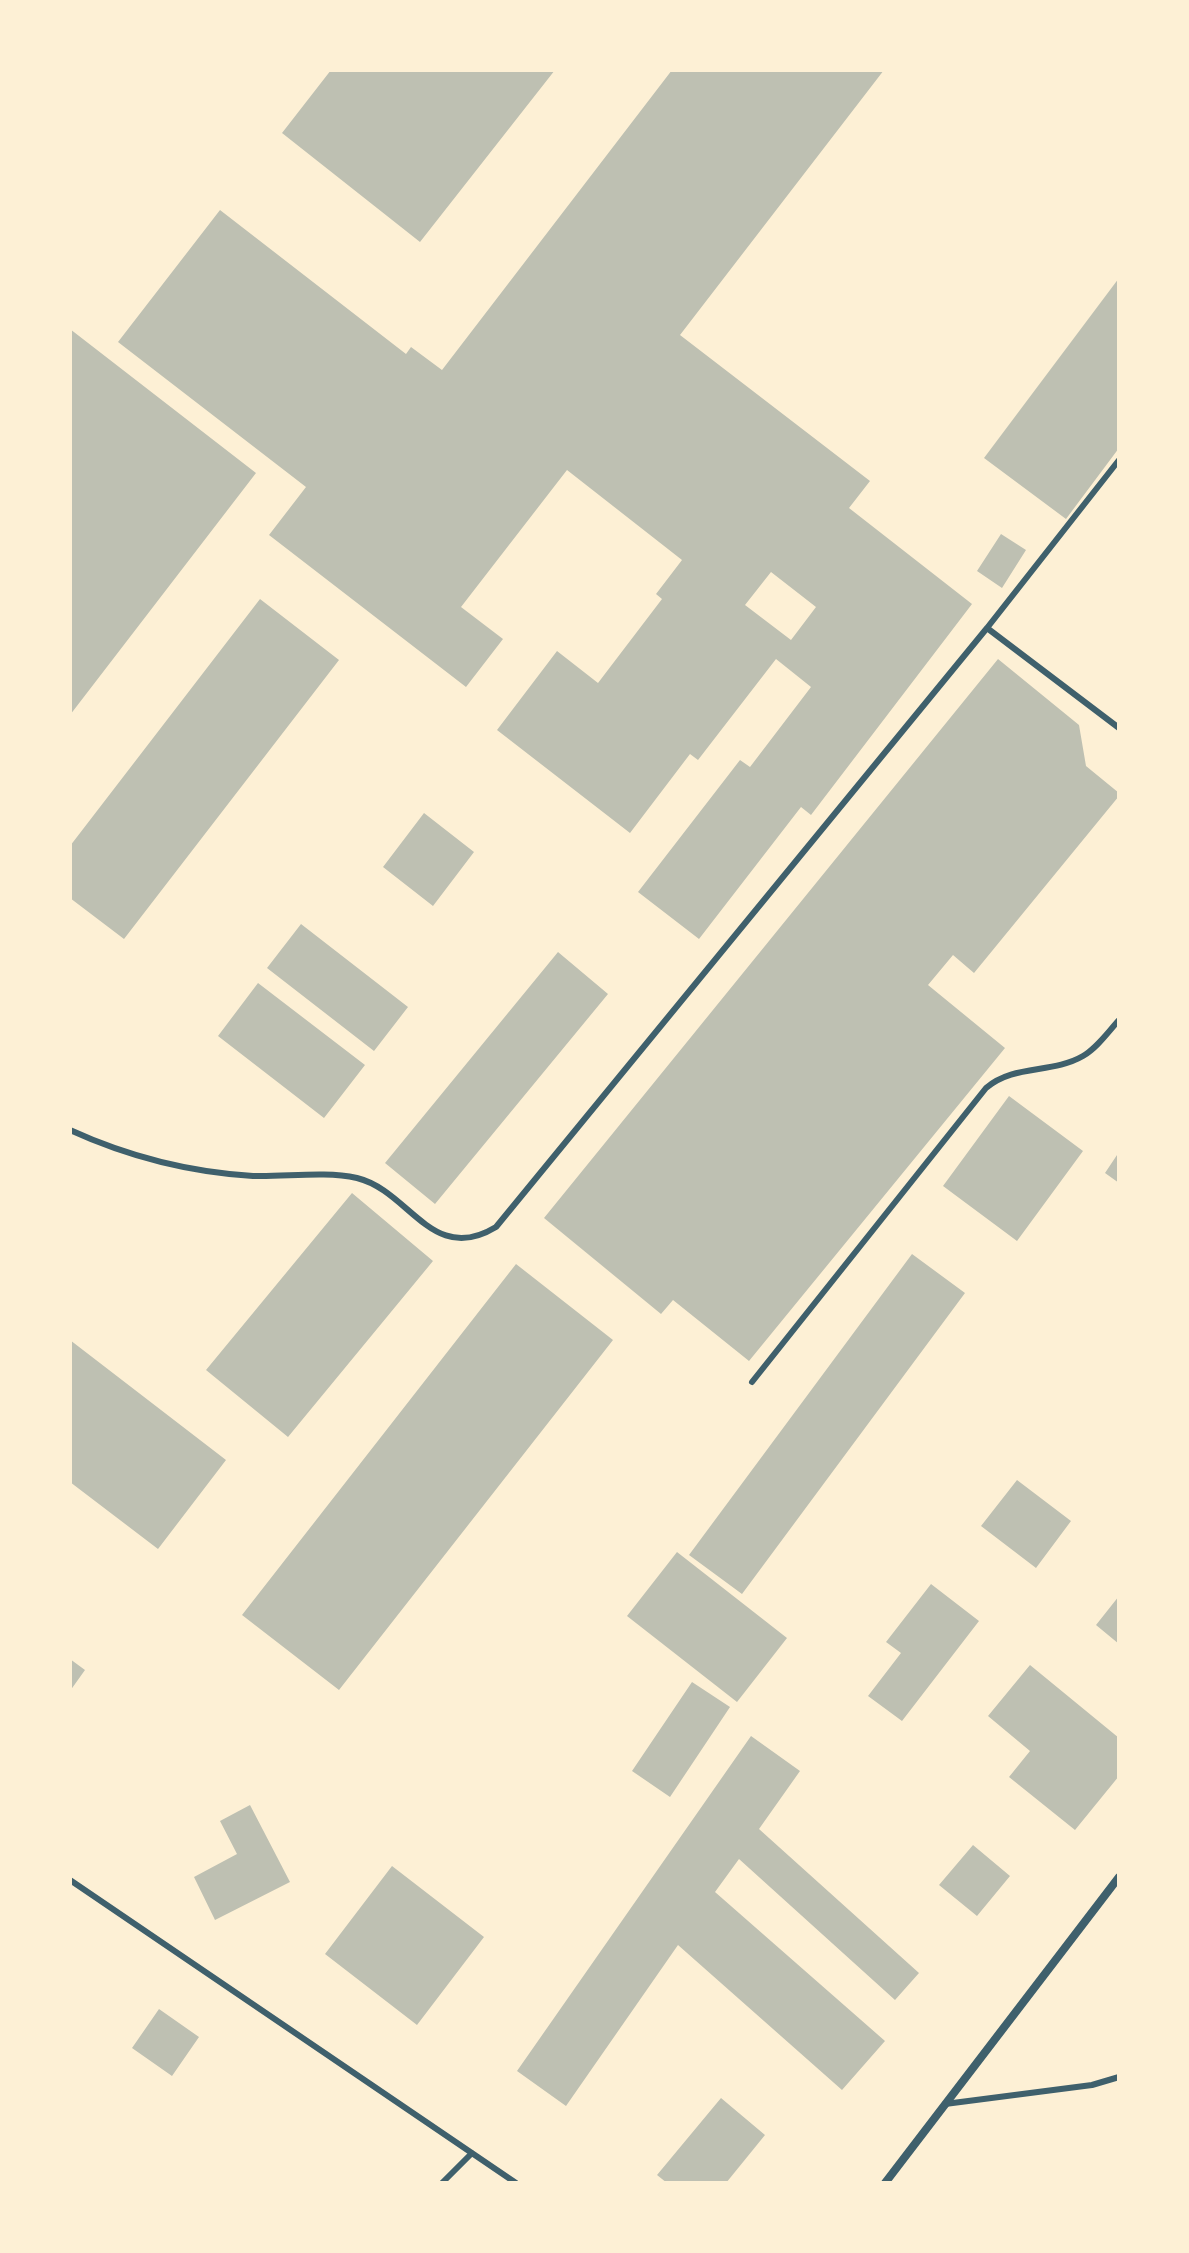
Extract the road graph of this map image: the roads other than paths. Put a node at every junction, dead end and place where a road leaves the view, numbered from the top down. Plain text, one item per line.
1 (1119, 460) edge
2 (987, 628) junction
3 (1119, 728) edge
4 (1119, 1020) edge
5 (70, 1130) edge
6 (752, 1382) dead end
7 (1119, 1877) edge
8 (70, 1880) edge
9 (1119, 2077) edge
10 (945, 2104) junction
11 (472, 2153) junction
12 (442, 2183) edge
13 (516, 2183) edge
14 (885, 2183) edge

1 - 2 lane
2 - 3 lane
2 - 5 lane
4 - 6 lane
7 - 10 street
8 - 11 lane
9 - 10 lane
10 - 14 street
11 - 12 lane
11 - 13 lane

